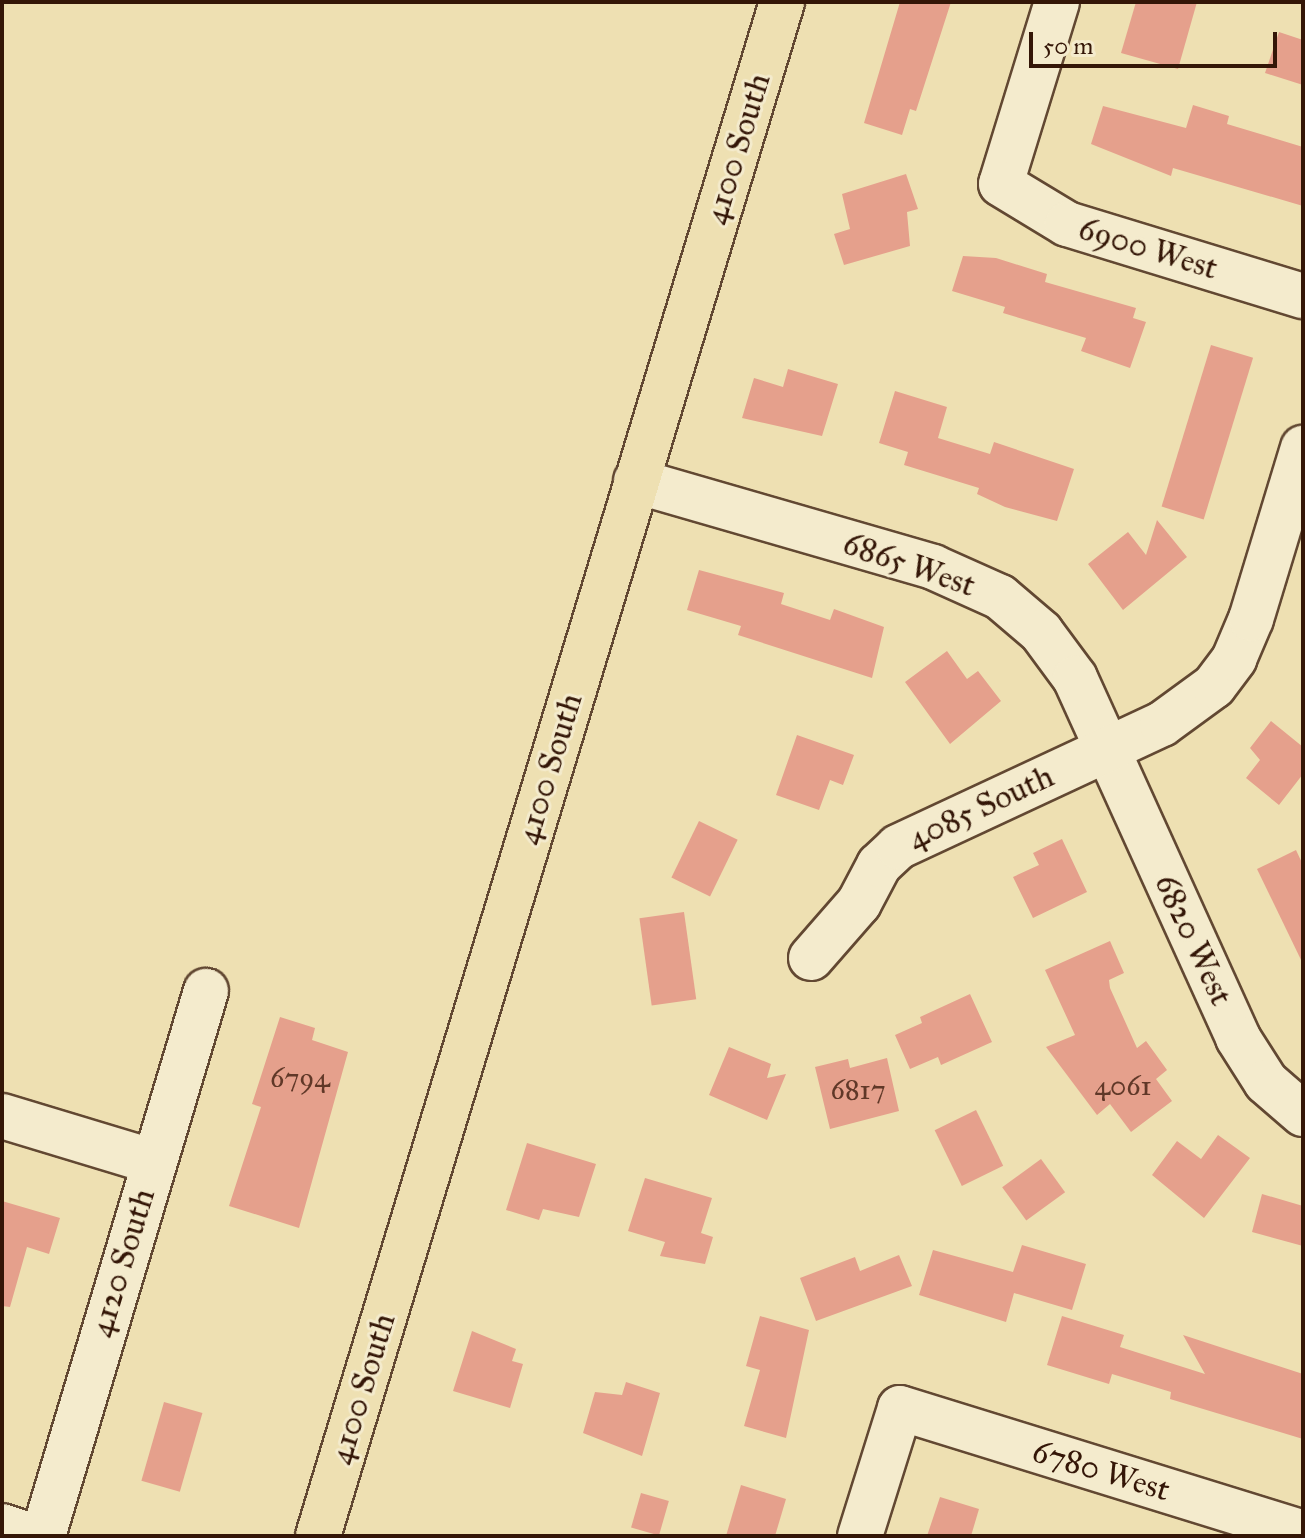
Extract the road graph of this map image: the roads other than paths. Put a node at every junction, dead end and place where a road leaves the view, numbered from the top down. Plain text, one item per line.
1 (782, 2) edge
2 (1057, 2) edge
3 (1303, 296) edge
4 (1303, 448) edge
5 (636, 481) junction
6 (1106, 750) junction
7 (811, 958) dead end
8 (206, 991) dead end
9 (1303, 1114) edge
10 (2, 1116) edge
11 (154, 1162) junction
12 (2, 1526) edge
13 (1303, 1533) edge
14 (31, 1536) edge
15 (43, 1536) edge
16 (318, 1536) edge
17 (860, 1536) edge

1 - 5 main road, 4100 South
2 - 3 street, 6900 West
4 - 6 street, 4085 South
5 - 6 street, 6865 West
5 - 16 main road, 4100 South
6 - 7 street, 4085 South
6 - 9 street, 6820 West
8 - 11 street, 4120 South
10 - 11 street
11 - 15 street, 4120 South
12 - 14 street
13 - 17 street, 6780 West

